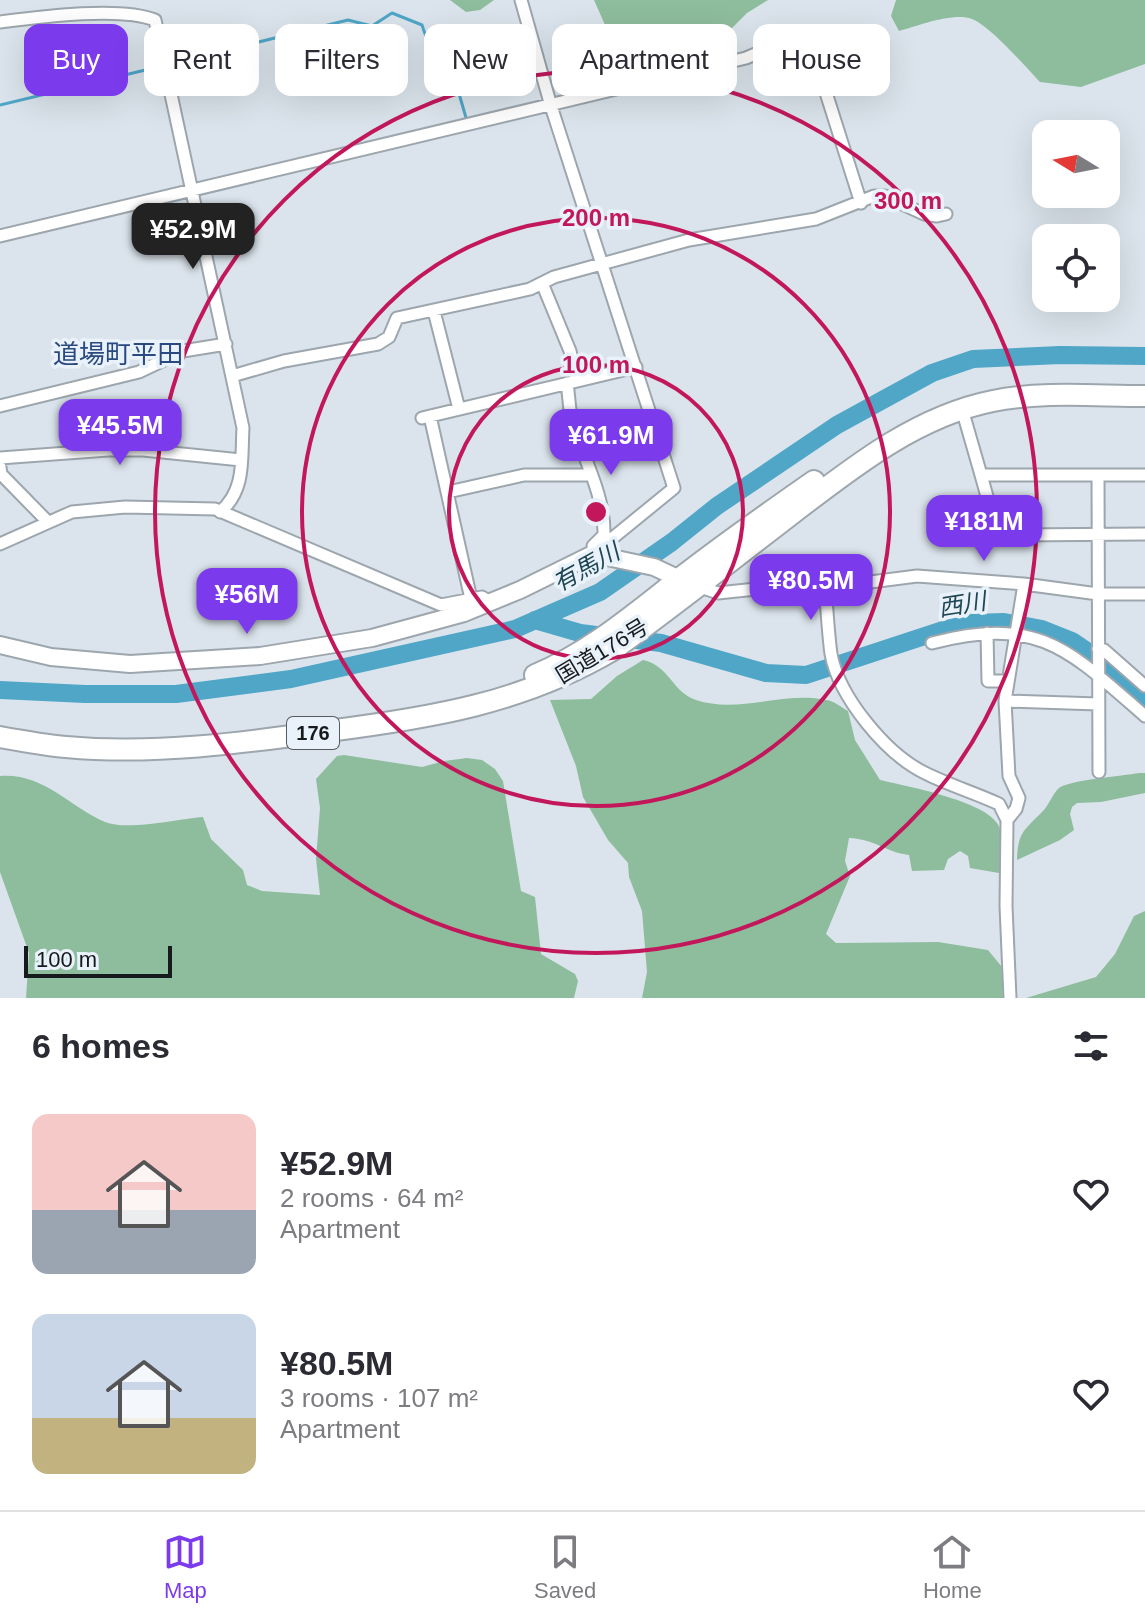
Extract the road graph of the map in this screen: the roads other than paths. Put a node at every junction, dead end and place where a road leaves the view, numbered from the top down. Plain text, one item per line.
1 (521, 0) edge
2 (0, 22) edge
3 (551, 106) junction
4 (194, 191) junction
5 (861, 203) junction
6 (946, 214) dead end
7 (0, 236) edge
8 (603, 264) junction
9 (542, 283) junction
10 (434, 311) junction
11 (226, 344) junction
12 (636, 367) junction
13 (232, 376) junction
14 (572, 382) junction
15 (1145, 384) edge
16 (1145, 396) edge
17 (0, 406) edge
18 (459, 409) junction
19 (962, 409) junction
20 (0, 458) edge
21 (241, 460) junction
22 (0, 467) edge
23 (590, 475) junction
24 (981, 475) junction
25 (1145, 475) edge
26 (1098, 476) junction
27 (448, 492) junction
28 (220, 512) junction
29 (48, 522) junction
30 (1098, 534) junction
31 (1145, 534) edge
32 (0, 544) edge
33 (593, 556) junction
34 (688, 582) junction
35 (1024, 584) junction
36 (825, 586) junction
37 (1098, 594) junction
38 (1145, 594) edge
39 (471, 599) junction
40 (491, 602) junction
41 (635, 625) junction
42 (987, 633) junction
43 (1016, 634) junction
44 (932, 643) dead end
45 (0, 645) edge
46 (1098, 649) junction
47 (1098, 676) junction
48 (1007, 681) junction
49 (1145, 686) edge
50 (1005, 701) junction
51 (1098, 704) junction
52 (1145, 716) edge
53 (0, 725) edge
54 (0, 737) edge
55 (1099, 772) dead end
56 (1007, 820) junction
57 (1010, 998) edge

1 - 3 street
2 - 4 street
3 - 4 street
3 - 5 street
3 - 8 street
4 - 7 street
4 - 11 street
5 - 6 street
5 - 8 street
8 - 9 street
8 - 12 street
9 - 10 street
9 - 14 street
10 - 13 street
10 - 18 street
11 - 13 street
11 - 17 street
12 - 14 street
12 - 33 street
13 - 21 street
14 - 18 street
14 - 23 street
15 - 34 highway, 国道176号 / 176
16 - 19 highway, 国道176号 / 176
18 - 27 street
19 - 24 street
19 - 34 highway, 国道176号 / 176
20 - 21 street
21 - 28 street
22 - 29 street
23 - 27 street
23 - 33 street
24 - 26 street
24 - 30 street
25 - 26 street
26 - 30 street
27 - 39 street
28 - 29 street
28 - 39 street
29 - 32 street
30 - 31 street
30 - 37 street
33 - 34 street
33 - 40 street
34 - 36 street
34 - 41 highway, 国道176号 / 176
35 - 36 street
35 - 37 street
35 - 43 street
36 - 56 street
37 - 38 street
37 - 46 street
39 - 40 street
40 - 45 street
41 - 53 highway, 国道176号 / 176
41 - 54 highway, 国道176号 / 176
42 - 43 street
42 - 44 street
42 - 48 street
43 - 47 street
43 - 48 street
46 - 47 street
46 - 49 street
47 - 51 street
47 - 52 street
48 - 50 street
50 - 51 street
50 - 56 street
51 - 55 street
56 - 57 street

